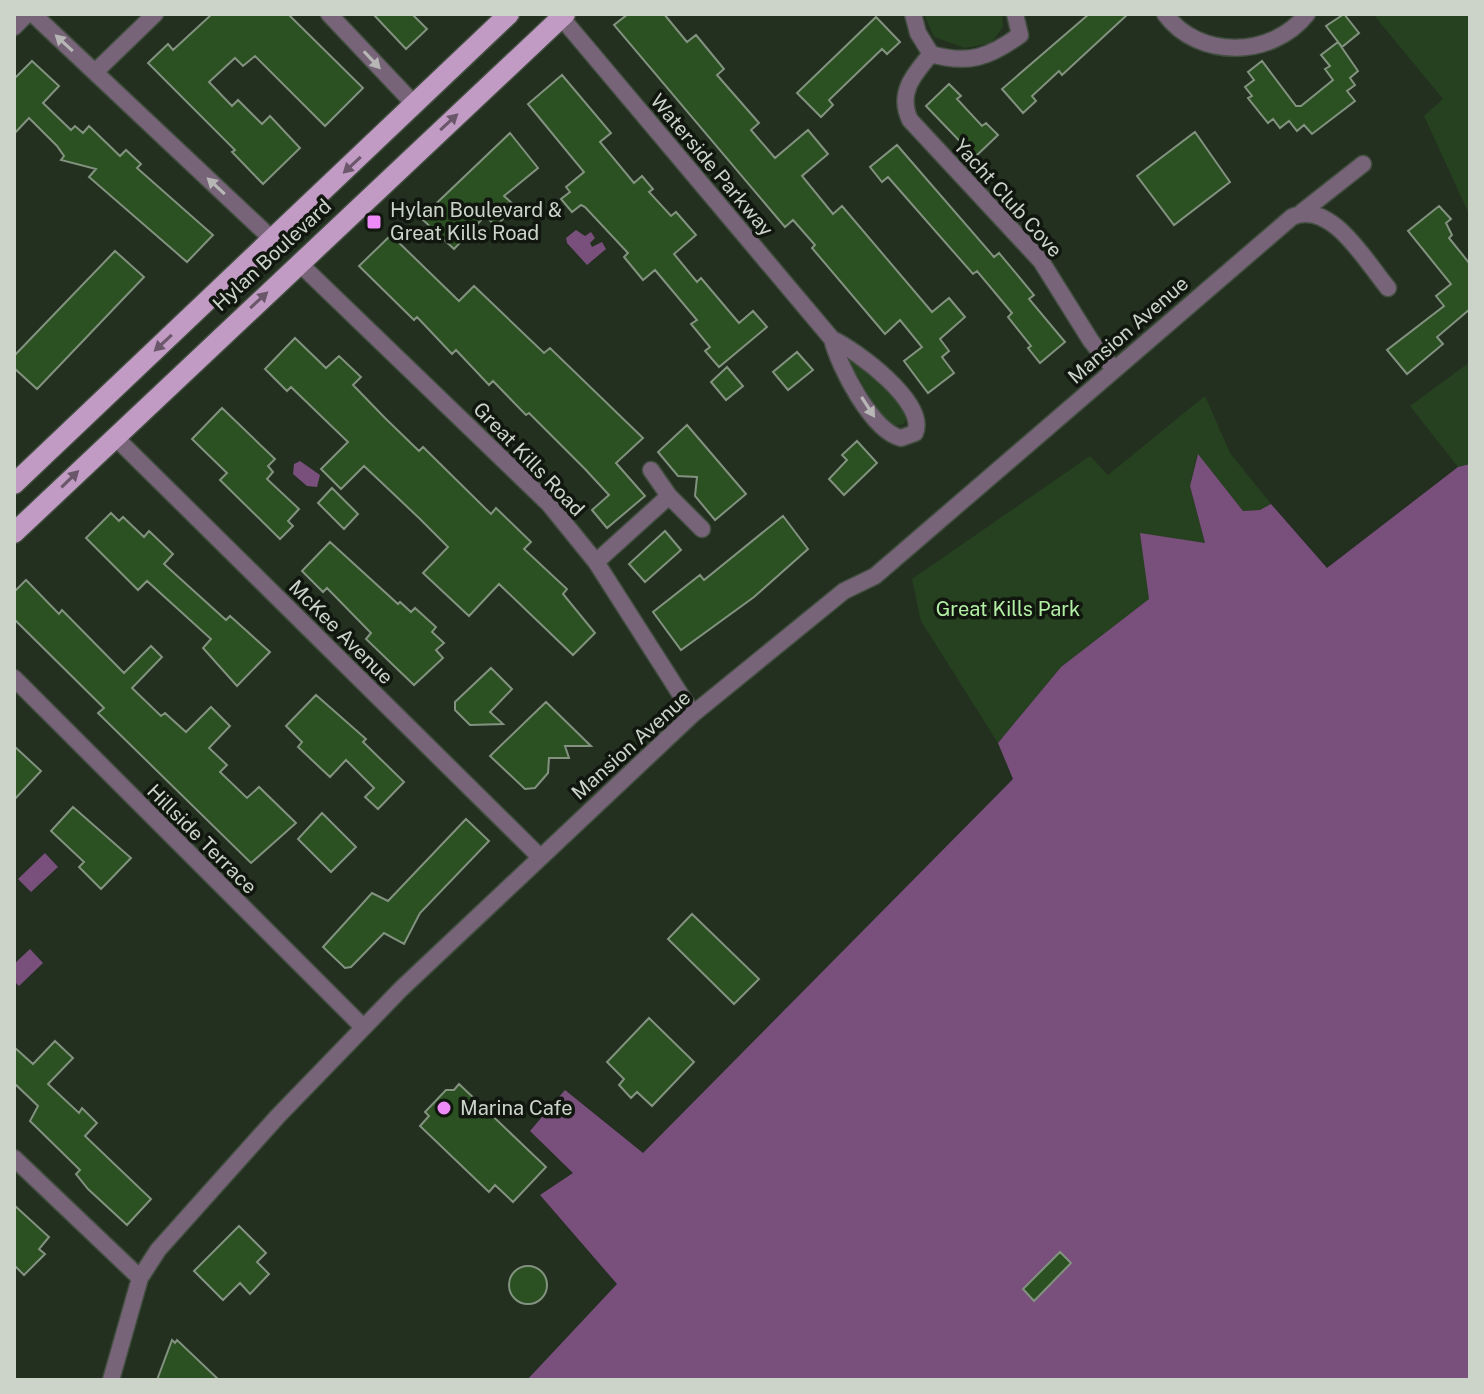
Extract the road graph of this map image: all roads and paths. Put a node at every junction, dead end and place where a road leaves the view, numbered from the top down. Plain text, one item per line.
1 (30, 14) edge
2 (155, 14) edge
3 (329, 14) edge
4 (509, 14) edge
5 (913, 14) edge
6 (1015, 14) edge
7 (1165, 14) edge
8 (1307, 14) edge
9 (563, 16) edge
10 (14, 27) edge
11 (931, 54) junction
12 (95, 72) junction
13 (415, 105) junction
14 (1363, 164) dead end
15 (1302, 212) junction
16 (272, 239) junction
17 (299, 263) junction
18 (1388, 288) dead end
19 (832, 339) junction
20 (1114, 369) junction
21 (115, 437) junction
22 (651, 470) dead end
23 (14, 484) edge
24 (669, 496) junction
25 (702, 529) dead end
26 (14, 533) edge
27 (596, 562) junction
28 (14, 678) edge
29 (693, 714) junction
30 (539, 856) junction
31 (363, 1027) junction
32 (15, 1161) edge
33 (140, 1278) junction
34 (111, 1380) edge

1 - 10 street
12 -> 1 street
2 - 12 street
3 -> 13 street
4 - 13 main road, Hylan Boulevard
5 - 11 street
6 - 11 street
7 - 8 street
17 -> 9 main road, Hylan Boulevard
9 - 19 street, Waterside Parkway
11 - 20 street, Yacht Club Cove
16 -> 12 street
13 -> 16 main road, Hylan Boulevard
14 - 15 street, Mansion Avenue
15 - 18 street
15 - 20 street, Mansion Avenue
16 -> 23 main road, Hylan Boulevard
21 -> 17 main road, Hylan Boulevard
17 - 27 street, Great Kills Road
19 -> 19 street, Waterside Parkway
20 - 29 street, Mansion Avenue
26 -> 21 main road, Hylan Boulevard
21 - 30 street, McKee Avenue
22 - 24 street
24 - 25 street
24 - 27 street
27 - 29 street, Great Kills Road
28 - 31 street, Hillside Terrace
29 - 30 street, Mansion Avenue
30 - 31 street, Mansion Avenue
31 - 33 street, Mansion Avenue
32 - 33 street
33 - 34 street, Mansion Avenue

